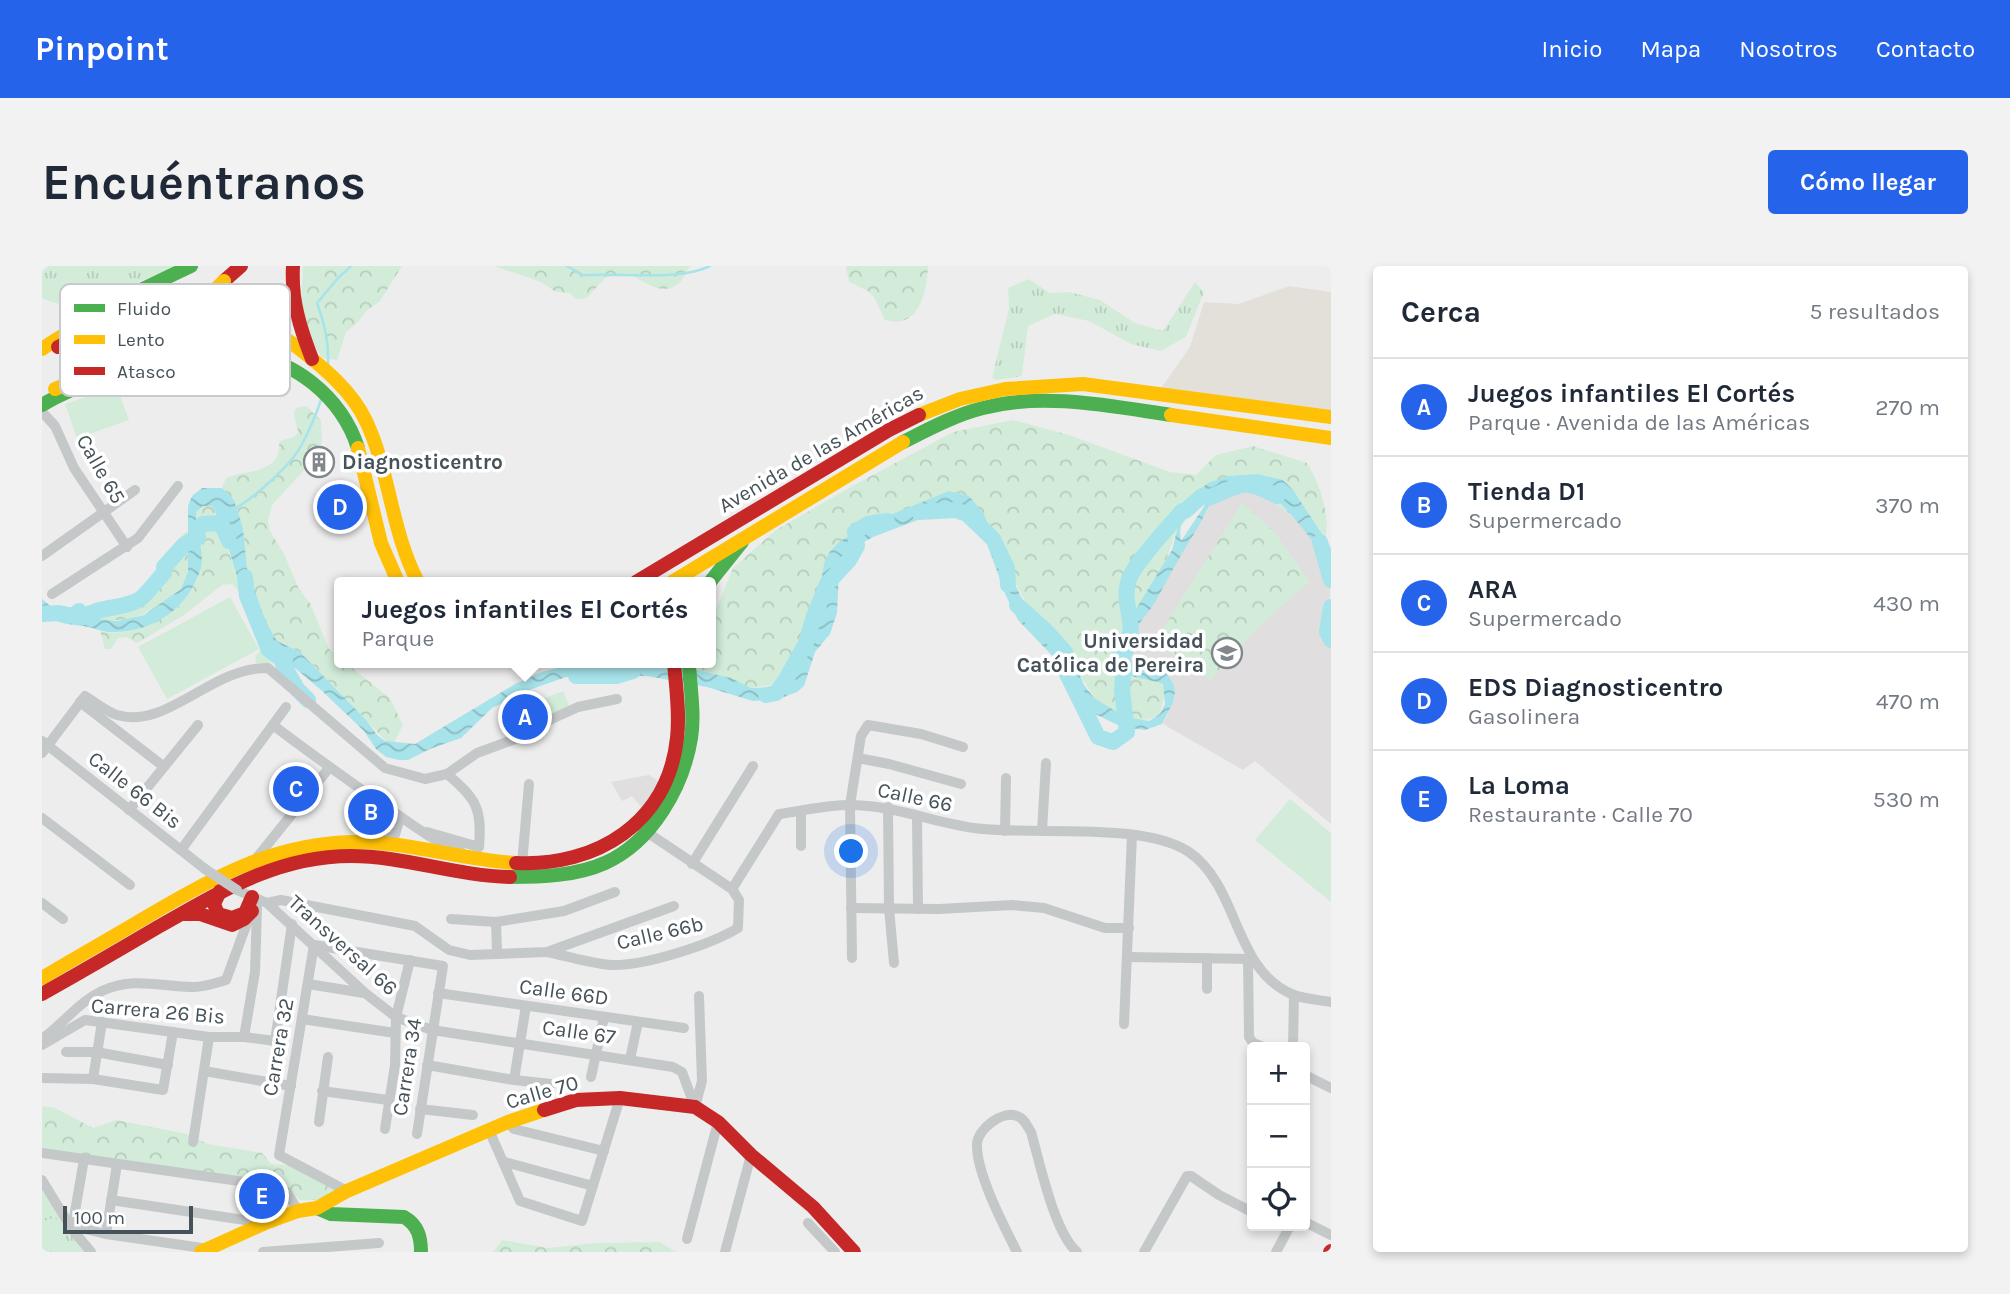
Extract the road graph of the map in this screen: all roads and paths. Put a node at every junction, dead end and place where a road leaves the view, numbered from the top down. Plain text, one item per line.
1 (191, 266) edge
2 (241, 266) edge
3 (293, 266) edge
4 (156, 284) edge
5 (221, 284) edge
6 (60, 330) edge
7 (60, 337) edge
8 (290, 343) edge
9 (60, 346) edge
10 (42, 349) edge
11 (290, 350) edge
12 (42, 358) edge
13 (316, 362) junction
14 (290, 370) edge
15 (60, 387) edge
16 (60, 395) edge
17 (42, 404) edge
18 (42, 412) edge
19 (1331, 417) edge
20 (1331, 438) edge
21 (816, 474) junction
22 (178, 486) dead end
23 (823, 490) junction
24 (135, 491) dead end
25 (104, 514) junction
26 (747, 536) junction
27 (127, 547) junction
28 (42, 556) edge
29 (396, 577) edge
30 (415, 577) edge
31 (644, 577) edge
32 (680, 577) edge
33 (714, 577) edge
34 (52, 594) dead end
35 (675, 668) edge
36 (689, 668) edge
37 (83, 699) junction
38 (617, 699) dead end
39 (286, 707) dead end
40 (685, 719) junction
41 (198, 725) dead end
42 (273, 725) junction
43 (44, 747) edge
44 (964, 747) dead end
45 (858, 758) junction
46 (1046, 763) dead end
47 (163, 766) junction
48 (752, 766) dead end
49 (329, 768) junction
50 (447, 774) junction
51 (1006, 778) dead end
52 (961, 783) dead end
53 (529, 784) dead end
54 (850, 805) junction
55 (888, 807) junction
56 (129, 810) junction
57 (801, 811) junction
58 (397, 814) junction
59 (918, 816) junction
60 (42, 818) edge
61 (641, 827) junction
62 (417, 830) junction
63 (1005, 831) junction
64 (1042, 831) junction
65 (1132, 835) junction
66 (352, 842) junction
67 (801, 846) dead end
68 (181, 850) junction
69 (255, 860) junction
70 (479, 860) junction
71 (522, 864) junction
72 (692, 864) junction
73 (130, 885) dead end
74 (732, 889) junction
75 (221, 890) junction
76 (615, 892) dead end
77 (42, 903) edge
78 (257, 903) junction
79 (674, 905) dead end
80 (851, 908) junction
81 (889, 908) junction
82 (918, 909) junction
83 (177, 915) junction
84 (64, 919) dead end
85 (451, 919) dead end
86 (496, 922) junction
87 (292, 924) junction
88 (1129, 928) junction
89 (314, 945) junction
90 (547, 952) junction
91 (497, 953) junction
92 (1128, 957) junction
93 (852, 958) dead end
94 (1207, 958) junction
95 (1250, 959) junction
96 (410, 960) junction
97 (894, 963) dead end
98 (42, 978) edge
99 (308, 984) junction
100 (1207, 989) dead end
101 (365, 993) junction
102 (438, 993) junction
103 (42, 994) edge
104 (1294, 995) junction
105 (699, 996) dead end
106 (1331, 1002) edge
107 (526, 1006) junction
108 (396, 1017) junction
109 (604, 1017) junction
110 (302, 1019) junction
111 (102, 1022) junction
112 (638, 1022) junction
113 (1124, 1024) dead end
114 (684, 1028) dead end
115 (432, 1030) junction
116 (173, 1032) junction
117 (395, 1033) junction
118 (209, 1037) junction
119 (244, 1037) junction
120 (42, 1042) edge
121 (519, 1042) junction
122 (1252, 1042) edge
123 (1293, 1042) edge
124 (66, 1052) dead end
125 (96, 1052) junction
126 (596, 1054) junction
127 (328, 1057) dead end
128 (630, 1059) junction
129 (168, 1065) junction
130 (427, 1065) junction
131 (204, 1071) junction
132 (591, 1077) dead end
133 (42, 1078) edge
134 (1310, 1078) edge
135 (93, 1079) junction
136 (514, 1080) junction
137 (551, 1084) dead end
138 (290, 1086) junction
139 (1331, 1088) edge
140 (322, 1091) junction
141 (620, 1098) junction
142 (388, 1100) junction
143 (695, 1107) junction
144 (420, 1109) junction
145 (473, 1115) dead end
146 (319, 1122) dead end
147 (508, 1122) junction
148 (718, 1122) junction
149 (385, 1129) dead end
150 (489, 1130) junction
151 (417, 1133) dead end
152 (193, 1142) dead end
153 (604, 1151) junction
154 (42, 1153) edge
155 (751, 1155) junction
156 (84, 1160) junction
157 (505, 1162) junction
158 (117, 1164) junction
159 (42, 1180) edge
160 (593, 1186) junction
161 (347, 1191) junction
162 (111, 1200) junction
163 (317, 1208) junction
164 (1247, 1209) edge
165 (298, 1212) junction
166 (265, 1223) junction
167 (808, 1223) dead end
168 (1310, 1224) edge
169 (72, 1227) junction
170 (1287, 1231) edge
171 (106, 1234) junction
172 (1331, 1235) edge
173 (687, 1239) dead end
174 (379, 1243) dead end
175 (205, 1251) edge
176 (91, 1252) edge
177 (263, 1252) edge
178 (269, 1252) edge
179 (421, 1252) edge
180 (725, 1252) edge
181 (835, 1252) edge
182 (854, 1252) edge
183 (1017, 1252) edge
184 (1077, 1252) edge
185 (1144, 1252) edge
186 (1276, 1252) edge

1 - 4 main road
2 - 5 main road, bridge
3 - 13 main road
6 - 10 main road
7 - 10 main road
8 - 13 main road
9 - 12 main road
11 - 13 main road
13 - 30 main road
14 - 29 main road
15 - 17 main road, bridge
16 - 17 main road
18 - 25 street, Calle 65
19 - 21 main road, Avenida de las Américas
20 - 23 main road, Avenida de las Américas
21 - 23 main road
21 - 31 main road, Avenida de las Américas
22 - 27 street
23 - 26 main road, Avenida de las Américas
24 - 25 street
25 - 27 street, Calle 65
25 - 28 street
26 - 32 main road, Avenida de las Américas
26 - 33 main road
27 - 34 street
35 - 40 main road
36 - 40 main road
37 - 43 street
37 - 47 street
37 - 50 street
38 - 50 street
39 - 42 street
40 - 61 main road
41 - 47 street
42 - 49 street
42 - 68 street
43 - 56 street, Calle 66 Bis
44 - 45 street
45 - 52 street
45 - 54 street
46 - 64 street
47 - 56 street
48 - 72 street
49 - 58 street
49 - 69 street
50 - 62 street
51 - 63 street
53 - 71 street
54 - 55 street, Calle 66
54 - 57 street, Calle 66
54 - 80 street
55 - 59 street, Calle 66
55 - 81 street
56 - 68 street, Calle 66 Bis
57 - 67 street
57 - 74 street, Calle 66
58 - 62 street
58 - 66 street
59 - 63 street, Calle 66
59 - 82 street
60 - 73 street
61 - 71 main road
61 - 72 street
61 - 75 main road
62 - 70 street
63 - 64 street, Calle 66
64 - 65 street, Calle 66
65 - 88 street
65 - 95 street, Calle 66
66 - 69 main road
66 - 70 main road
68 - 78 street, Calle 66 Bis, bridge
69 - 98 main road
70 - 71 main road
72 - 74 street
74 - 90 street, Calle 66b
75 - 78 main road
75 - 83 main road
76 - 86 street
77 - 84 street
78 - 83 main road
78 - 87 street, Transversal 66
78 - 91 street
78 - 119 street
78 - 120 street
79 - 90 street
80 - 81 street
80 - 93 street
81 - 82 street
81 - 97 street
82 - 88 street
83 - 103 main road
85 - 86 street
86 - 91 street
87 - 89 street, Transversal 66
87 - 119 street, Carrera 26 Bis
88 - 92 street
89 - 96 street
89 - 99 street, Carrera 32
89 - 101 street, Transversal 66
90 - 91 street
92 - 94 street
92 - 113 street
94 - 95 street
94 - 100 street
95 - 104 street
95 - 122 street
96 - 102 street, Carrera 34
96 - 108 street
99 - 101 street
99 - 110 street, Carrera 32
101 - 108 street, Transversal 66
102 - 107 street, Calle 66D
102 - 115 street, Carrera 34
104 - 106 street
104 - 123 street
105 - 143 street
107 - 109 street, Calle 66D
107 - 121 street
108 - 115 street, Transversal 66
108 - 117 street
109 - 112 street, Calle 66D
109 - 126 street
110 - 117 street
110 - 138 street, Carrera 32
111 - 116 street, Carrera 26 Bis
111 - 120 street, Carrera 26 Bis
111 - 125 street
112 - 114 street, Calle 66D
112 - 128 street
115 - 121 street, Calle 67
115 - 130 street, Carrera 34
116 - 118 street, Carrera 26 Bis
116 - 129 street
117 - 142 street
118 - 119 street, Carrera 26 Bis
118 - 131 street
121 - 126 street, Calle 67
121 - 136 street
124 - 125 street
125 - 129 street
125 - 135 street
126 - 128 street, Calle 67
126 - 132 street
127 - 140 street
128 - 143 street, Calle 67
129 - 135 street
130 - 136 street
130 - 144 street, Carrera 34
131 - 138 street
131 - 152 street
133 - 135 street
134 - 139 street
136 - 137 street
138 - 161 street, Carrera 32
140 - 142 street
140 - 146 street
141 - 143 main road, Calle 70
141 - 147 main road, Calle 70
141 - 153 street
142 - 149 street
143 - 148 main road, Calle 70
144 - 145 street
144 - 151 street, Carrera 34
147 - 150 main road, Calle 70
147 - 153 street
148 - 155 main road, Calle 70
148 - 173 street
150 - 157 street
150 - 161 main road, Calle 70
153 - 160 street
154 - 156 street
155 - 180 street
155 - 182 main road, Calle 70
156 - 158 street
156 - 169 street
157 - 160 street
157 - 160 street
158 - 162 street
158 - 165 street
159 - 169 street
161 - 163 main road, Calle 70
162 - 166 street
162 - 171 street
163 - 165 main road, Calle 70
163 - 179 main road
164 - 185 street
165 - 166 main road, Calle 70
166 - 175 main road, Calle 70
167 - 181 street
168 - 172 street
169 - 171 street
169 - 176 street
170 - 186 street
171 - 175 street
174 - 178 street
177 - 178 street
183 - 184 street

